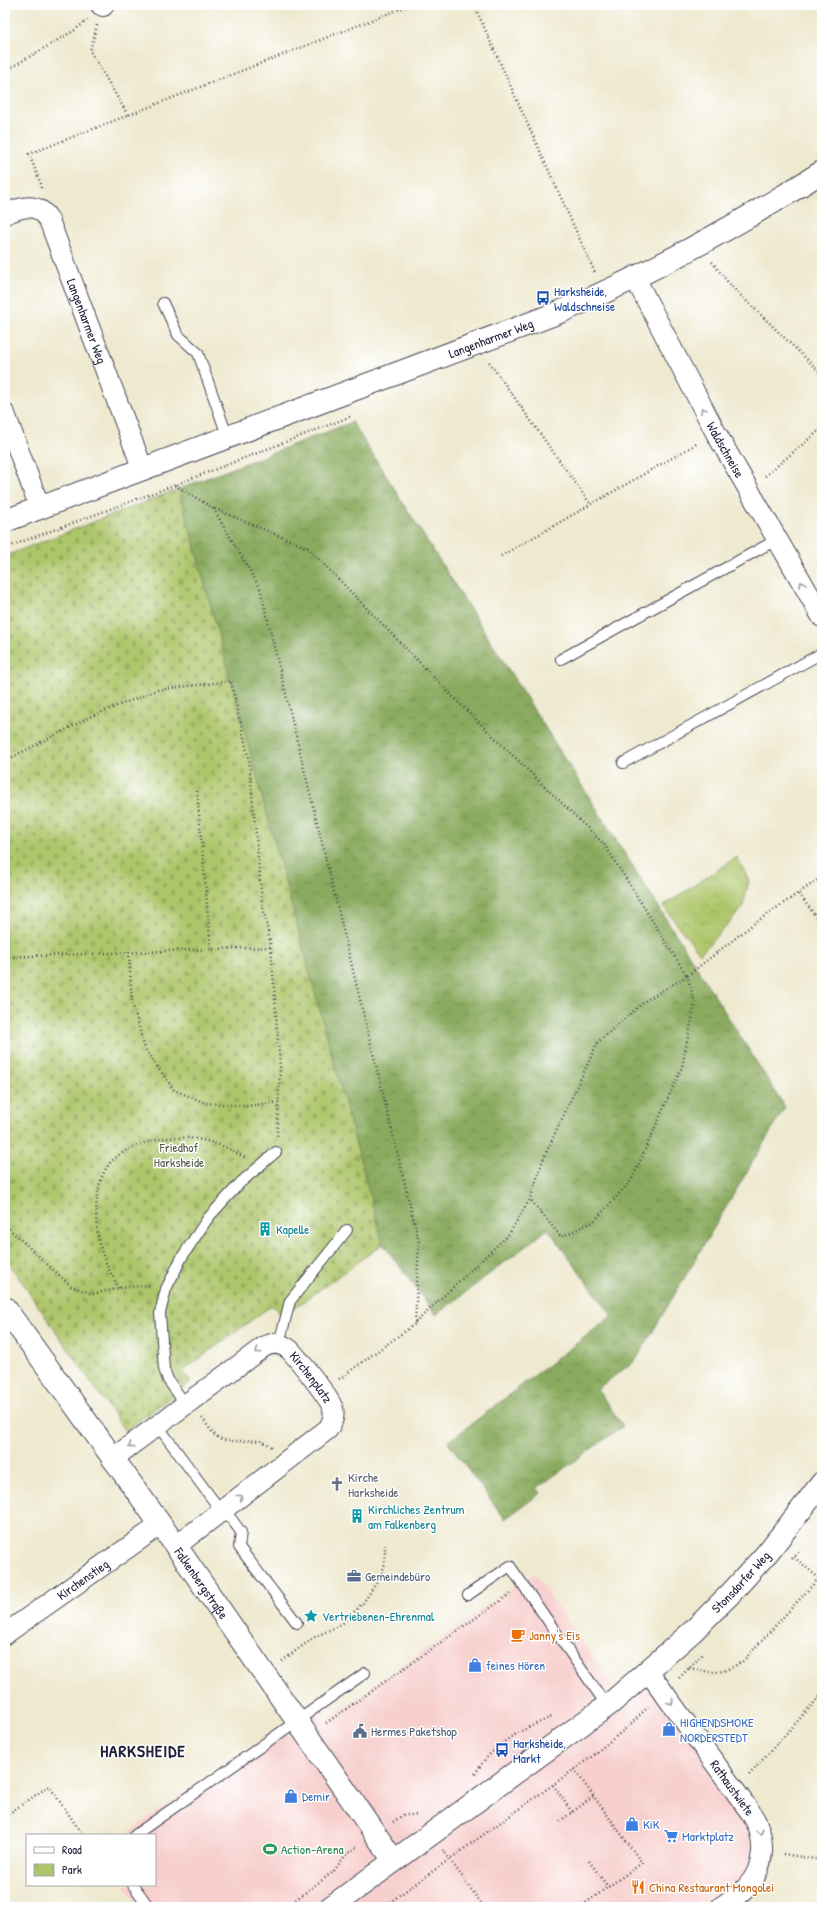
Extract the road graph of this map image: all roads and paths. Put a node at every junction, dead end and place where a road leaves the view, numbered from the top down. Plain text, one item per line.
1 (410, 5) edge
2 (474, 5) edge
3 (102, 6) edge
4 (5, 71) edge
5 (128, 115) junction
6 (822, 172) edge
7 (37, 208) junction
8 (5, 214) edge
9 (712, 262) dead end
10 (635, 278) junction
11 (598, 279) dead end
12 (163, 303) dead end
13 (477, 344) junction
14 (822, 374) edge
15 (5, 414) edge
16 (822, 428) edge
17 (716, 433) junction
18 (228, 438) junction
19 (143, 470) junction
20 (174, 485) dead end
21 (748, 491) junction
22 (592, 505) junction
23 (40, 508) junction
24 (213, 508) junction
25 (5, 521) edge
26 (776, 540) junction
27 (501, 556) dead end
28 (822, 618) edge
29 (822, 653) edge
30 (561, 659) dead end
31 (5, 761) edge
32 (623, 763) dead end
33 (197, 791) dead end
34 (822, 878) edge
35 (799, 894) junction
36 (822, 925) edge
37 (271, 947) junction
38 (211, 949) junction
39 (129, 952) junction
40 (5, 957) edge
41 (687, 976) junction
42 (279, 1102) junction
43 (276, 1152) joint
44 (257, 1167) junction
45 (530, 1199) junction
46 (5, 1222) edge
47 (347, 1230) dead end
48 (168, 1285) junction
49 (118, 1288) junction
50 (5, 1308) edge
51 (415, 1324) junction
52 (279, 1344) junction
53 (322, 1391) junction
54 (188, 1403) junction
55 (158, 1426) junction
56 (822, 1455) edge
57 (112, 1459) junction
58 (284, 1463) junction
59 (818, 1474) edge
60 (223, 1510) junction
61 (160, 1525) junction
62 (385, 1545) dead end
63 (176, 1546) junction
64 (794, 1558) dead end
65 (819, 1578) junction
66 (822, 1581) edge
67 (523, 1585) junction
68 (468, 1595) dead end
69 (297, 1623) dead end
70 (5, 1634) edge
71 (688, 1668) dead end
72 (648, 1671) junction
73 (365, 1673) dead end
74 (264, 1674) junction
75 (822, 1694) edge
76 (607, 1706) junction
77 (560, 1713) dead end
78 (302, 1729) junction
79 (574, 1769) dead end
80 (473, 1777) dead end
81 (553, 1784) dead end
82 (735, 1791) junction
83 (594, 1796) junction
84 (572, 1812) junction
85 (403, 1815) dead end
86 (420, 1815) dead end
87 (5, 1816) edge
88 (560, 1820) dead end
89 (82, 1834) edge
90 (137, 1834) edge
91 (358, 1846) dead end
92 (762, 1851) junction
93 (450, 1859) dead end
94 (822, 1860) edge
95 (394, 1861) junction
96 (589, 1861) dead end
97 (134, 1886) edge
98 (608, 1887) junction
99 (149, 1907) edge
100 (286, 1907) edge
101 (331, 1907) edge
102 (484, 1907) edge
103 (580, 1907) edge
104 (721, 1907) edge

1 - 5 path
2 - 11 path
3 - 4 path
3 - 5 path
5 - 7 path
6 - 10 main road, Langenharmer Weg
7 - 8 street
7 - 19 street, Langenharmer Weg
9 - 14 path
10 - 13 main road, Langenharmer Weg
17 -> 10 street, Waldschneise
12 - 18 lane
13 - 18 main road, Langenharmer Weg
13 - 22 path
15 - 23 street
16 - 21 path
17 - 21 street, Waldschneise
17 - 22 path
18 - 19 main road, Langenharmer Weg
19 - 23 main road, Langenharmer Weg
20 - 24 path
21 - 26 street, Waldschneise
22 - 27 path
23 - 25 main road, Langenharmer Weg
24 - 41 path
24 - 51 path
28 -> 26 street, Waldschneise
26 - 30 lane
29 - 32 lane
31 - 37 path
33 - 38 path
34 - 35 path
35 - 36 path
35 - 41 path
37 - 38 path
37 - 42 path
38 - 39 path
39 - 40 path
39 - 42 path
41 - 45 path
41 - 45 path
42 - 43 path
43 - 44 lane
44 - 48 lane
44 - 49 path
45 - 51 path
46 - 49 path
47 - 52 lane
48 - 49 path
48 - 54 lane
50 - 57 main road, Falkenbergstraße
51 - 53 path
52 - 53 street, Kirchenplatz
52 -> 54 street, Kirchenplatz
53 - 58 street, Kirchenplatz
54 - 55 street, Kirchenplatz
54 - 58 path
55 -> 57 street, Kirchenplatz
55 - 60 lane
56 - 59 path
57 - 61 main road, Falkenbergstraße
60 -> 58 street, Kirchenplatz
59 - 72 main road, Stonsdorfer Weg
60 - 63 street, Kirchenplatz
60 - 69 lane
61 - 63 main road, Falkenbergstraße
61 - 70 street, Kirchenstieg
62 - 74 path
63 - 74 main road, Falkenbergstraße
64 - 65 path
65 - 66 path
65 - 71 path
67 - 68 lane
67 - 76 lane
67 - 78 path
72 - 76 main road
72 -> 82 street, Rathaustwiete
73 - 78 lane
74 - 78 main road, Falkenbergstraße
75 - 82 path
76 - 95 main road
77 - 80 path
78 - 90 lane
78 - 95 main road, Falkenbergstraße
79 - 83 path
81 - 84 path
82 -> 92 street, Rathaustwiete
83 - 84 path
83 - 98 path
84 - 88 path
85 - 86 path
87 - 89 path
91 - 100 path
92 - 94 path
92 - 104 street, Rathaustwiete
93 - 102 path
95 - 101 main road
96 - 98 path
97 - 99 lane
98 - 103 path

